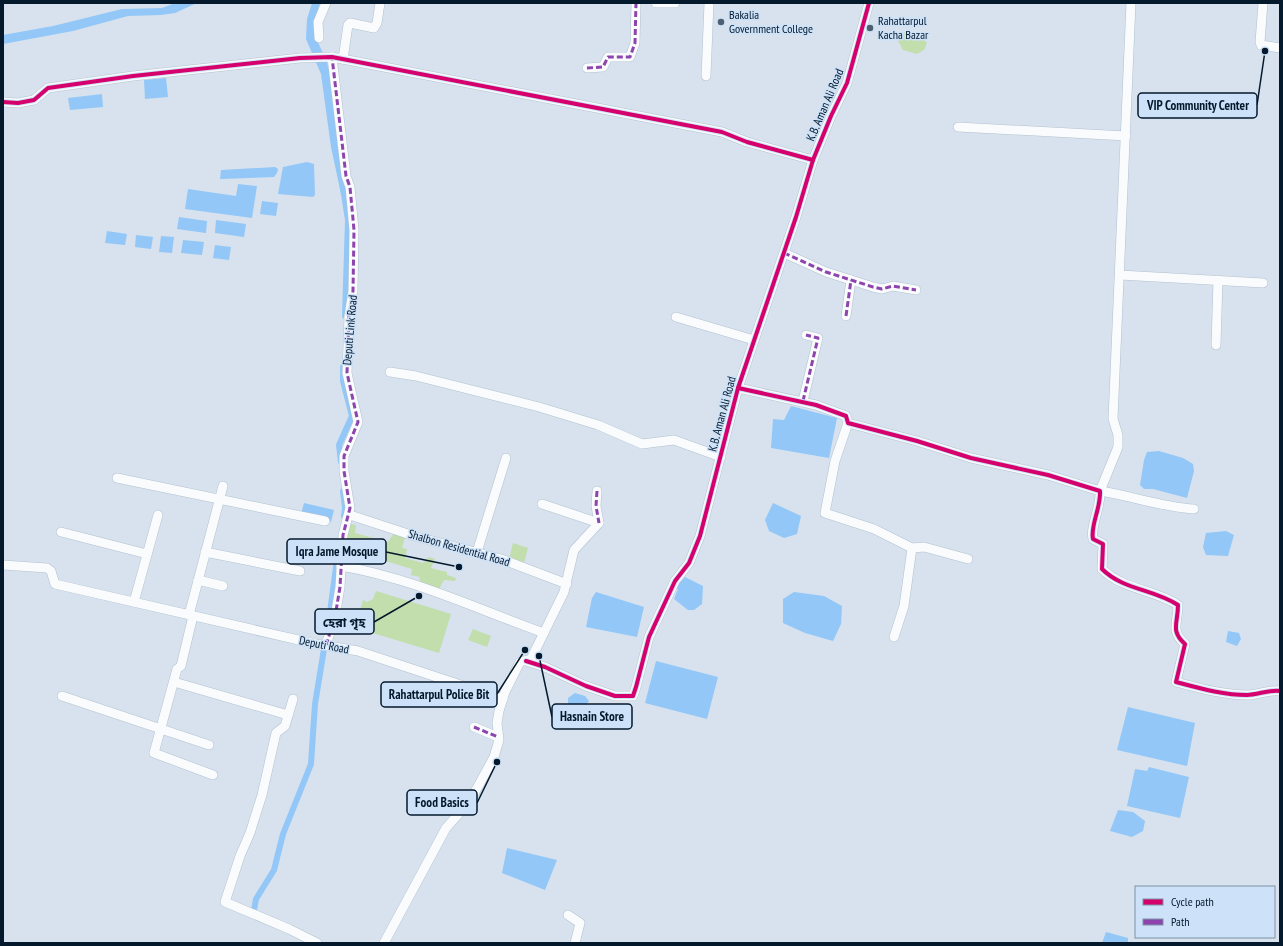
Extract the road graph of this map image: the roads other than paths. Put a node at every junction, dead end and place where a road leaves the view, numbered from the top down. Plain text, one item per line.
1 (326, 3) edge
2 (380, 3) edge
3 (636, 3) edge
4 (656, 3) edge
5 (675, 3) edge
6 (709, 3) edge
7 (869, 3) edge
8 (1131, 3) edge
9 (1263, 3) edge
10 (320, 38) dead end
11 (1280, 48) edge
12 (329, 58) junction
13 (343, 59) junction
14 (587, 68) dead end
15 (706, 76) dead end
16 (3, 102) edge
17 (958, 127) dead end
18 (1126, 136) junction
19 (813, 160) junction
20 (784, 253) junction
21 (1120, 275) junction
22 (851, 280) junction
23 (1218, 280) junction
24 (1263, 283) dead end
25 (916, 290) dead end
26 (846, 316) dead end
27 (676, 317) dead end
28 (806, 335) dead end
29 (754, 340) junction
30 (1216, 345) dead end
31 (390, 372) dead end
32 (738, 388) junction
33 (803, 401) junction
34 (848, 423) junction
35 (721, 457) junction
36 (506, 458) dead end
37 (117, 478) dead end
38 (224, 486) dead end
39 (597, 491) dead end
40 (1100, 491) junction
41 (219, 499) junction
42 (542, 504) dead end
43 (1194, 509) dead end
44 (158, 515) dead end
45 (350, 515) dead end
46 (325, 521) dead end
47 (599, 523) junction
48 (61, 532) dead end
49 (912, 548) junction
50 (205, 552) junction
51 (477, 552) junction
52 (147, 554) junction
53 (968, 560) dead end
54 (3, 566) edge
55 (341, 566) junction
56 (300, 571) dead end
57 (198, 580) junction
58 (567, 584) junction
59 (223, 586) dead end
60 (138, 604) junction
61 (191, 616) junction
62 (544, 633) junction
63 (894, 637) dead end
64 (326, 645) junction
65 (526, 660) junction
66 (174, 682) junction
67 (1280, 691) edge
68 (62, 696) dead end
69 (292, 699) dead end
70 (503, 699) junction
71 (288, 715) junction
72 (474, 727) dead end
73 (161, 729) junction
74 (498, 737) junction
75 (209, 745) dead end
76 (213, 775) dead end
77 (568, 915) dead end
78 (317, 943) edge
79 (384, 943) edge
80 (575, 943) edge

1 - 10 street
2 - 13 street
3 - 14 street
4 - 5 street
6 - 15 street
7 - 19 street, K.B. Aman Ali Road
8 - 18 street
9 - 11 street
12 - 13 street
12 - 16 street
12 - 55 street, Deputi Link Road
13 - 19 street
17 - 18 street
18 - 21 street
19 - 20 street, K.B. Aman Ali Road
20 - 22 street
20 - 29 street, K.B. Aman Ali Road
21 - 23 street
21 - 40 street
22 - 25 street
22 - 26 street
23 - 24 street
23 - 30 street
27 - 29 street
28 - 33 street
29 - 32 street, K.B. Aman Ali Road
31 - 35 street
32 - 33 street
32 - 35 street, K.B. Aman Ali Road
33 - 34 street
34 - 40 street
34 - 49 street
35 - 65 street, K.B. Aman Ali Road
36 - 51 street
37 - 41 street
38 - 41 street
39 - 47 street
40 - 43 street
40 - 67 street
41 - 46 street
41 - 50 street
42 - 47 street
44 - 52 street
45 - 51 street, Shalbon Residential Road
47 - 58 street
48 - 52 street
49 - 53 street
49 - 63 street
50 - 56 street
50 - 57 street
51 - 58 street, Shalbon Residential Road
52 - 60 street
54 - 60 street, Deputi Road
55 - 62 street
55 - 64 street, Deputi Link Road
57 - 59 street
57 - 61 street
58 - 62 street
60 - 61 street, Deputi Road
61 - 64 street, Deputi Road
61 - 66 street
62 - 65 street
64 - 70 street, Deputi Road
65 - 70 street
66 - 71 street
66 - 73 street
68 - 73 street
69 - 71 street
70 - 74 street
71 - 78 street
72 - 74 street
73 - 75 street
73 - 76 street
74 - 79 street
77 - 80 street

